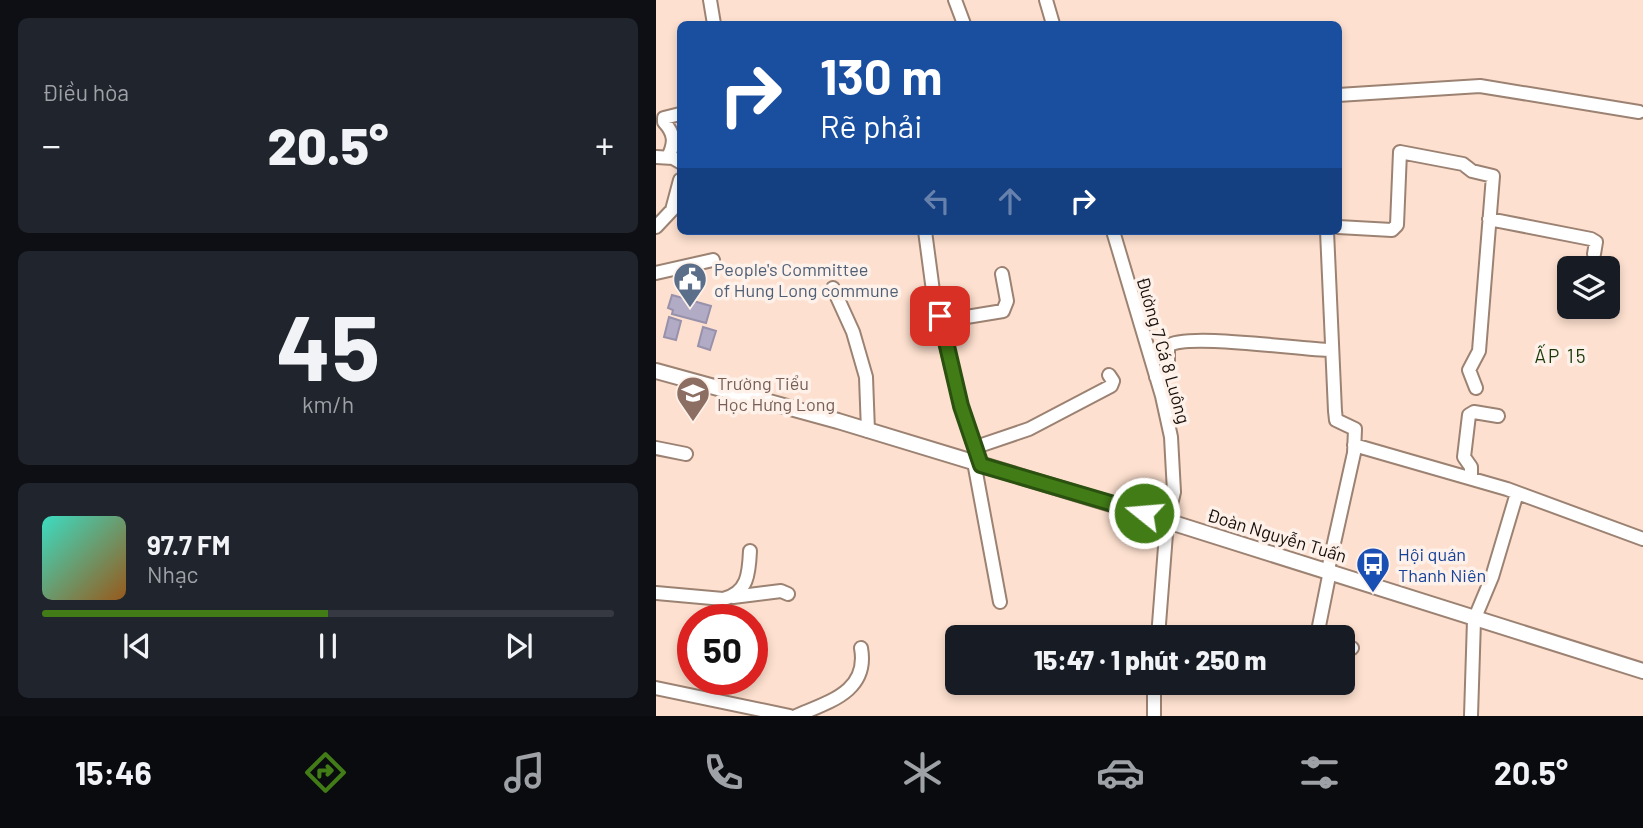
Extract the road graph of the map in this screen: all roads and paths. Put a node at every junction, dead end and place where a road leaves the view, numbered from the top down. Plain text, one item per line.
1 (710, 0) edge
2 (955, 0) edge
3 (1046, 0) edge
4 (714, 21) edge
5 (963, 21) edge
6 (1052, 21) edge
7 (1342, 95) edge
8 (1638, 112) dead end
9 (677, 115) edge
10 (668, 159) edge
11 (677, 191) edge
12 (1489, 219) junction
13 (656, 227) edge
14 (1342, 227) edge
15 (926, 235) edge
16 (1114, 235) edge
17 (1327, 235) edge
18 (1594, 254) dead end
19 (713, 260) dead end
20 (656, 273) edge
21 (1002, 274) dead end
22 (833, 288) dead end
23 (942, 321) junction
24 (1331, 350) junction
25 (656, 371) edge
26 (1109, 375) dead end
27 (1156, 376) junction
28 (1476, 388) dead end
29 (1498, 416) dead end
30 (868, 430) junction
31 (1354, 445) junction
32 (976, 447) junction
33 (656, 448) edge
34 (686, 454) dead end
35 (978, 463) junction
36 (1472, 478) junction
37 (1517, 494) junction
38 (1167, 521) junction
39 (1643, 540) edge
40 (750, 551) dead end
41 (1329, 571) junction
42 (656, 593) edge
43 (788, 594) dead end
44 (732, 597) junction
45 (1000, 602) dead end
46 (1474, 620) junction
47 (1159, 625) edge
48 (1319, 625) edge
49 (861, 648) dead end
50 (1643, 671) edge
51 (656, 688) edge
52 (1154, 695) edge
53 (790, 716) edge
54 (796, 716) edge
55 (1154, 716) edge
56 (1471, 716) edge

1 - 4 street
2 - 5 street
3 - 6 street
7 - 8 street
9 - 10 street
11 - 13 street
12 - 14 street
12 - 18 street
12 - 28 street
15 - 23 street
16 - 27 street, Đường 7 Cá 8 Luông
17 - 24 street
19 - 20 street
21 - 23 street
22 - 30 street
23 - 32 street
24 - 27 street
24 - 31 street
25 - 30 main road, Đoàn Nguyễn Tuấn
26 - 32 street
27 - 38 street, Đường 7 Cá 8 Luông
29 - 36 street
30 - 35 main road, Đoàn Nguyễn Tuấn
31 - 36 street
31 - 41 street
32 - 35 street
33 - 34 street
35 - 38 main road, Đoàn Nguyễn Tuấn
35 - 45 street
36 - 37 street
37 - 39 street
37 - 46 street
38 - 41 main road, Đoàn Nguyễn Tuấn
38 - 47 street, Đường 7 Cá 8 Luông
40 - 44 street
41 - 46 main road, Đoàn Nguyễn Tuấn
41 - 48 street
42 - 44 street
43 - 44 street
46 - 50 main road, Đoàn Nguyễn Tuấn
46 - 56 street
49 - 54 street
51 - 53 street
52 - 55 street

